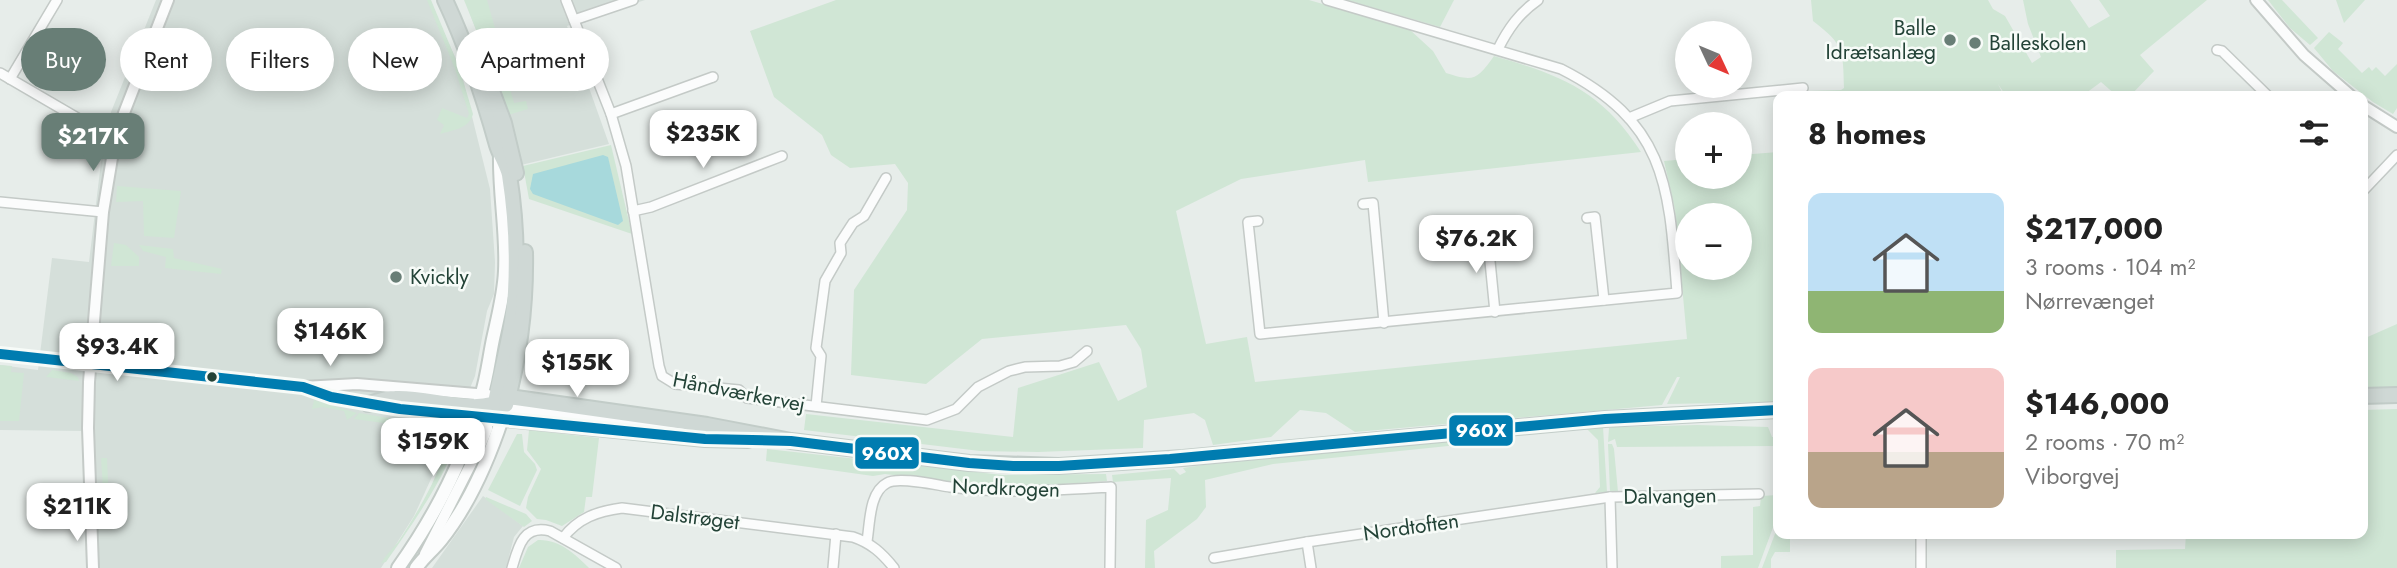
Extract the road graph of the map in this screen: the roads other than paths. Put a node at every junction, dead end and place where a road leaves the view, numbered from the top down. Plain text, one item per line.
1 (57, 0) edge
2 (168, 0) edge
3 (445, 0) edge
4 (454, 0) edge
5 (566, 0) edge
6 (633, 0) edge
7 (1327, 0) edge
8 (1538, 0) edge
9 (2256, 0) edge
10 (574, 20) junction
11 (1498, 49) junction
12 (2217, 50) dead end
13 (0, 74) edge
14 (713, 77) dead end
15 (9, 79) junction
16 (1803, 88) dead end
17 (2263, 91) edge
18 (2345, 91) edge
19 (2368, 108) edge
20 (611, 114) junction
21 (1629, 118) junction
22 (2397, 125) edge
23 (116, 140) junction
24 (2397, 155) edge
25 (782, 156) dead end
26 (886, 178) dead end
27 (2368, 187) edge
28 (0, 202) edge
29 (1363, 204) dead end
30 (633, 211) junction
31 (103, 212) junction
32 (1587, 218) dead end
33 (1258, 221) dead end
34 (1477, 222) dead end
35 (1604, 300) junction
36 (1495, 312) junction
37 (1384, 323) junction
38 (1087, 351) dead end
39 (0, 354) edge
40 (90, 364) junction
41 (303, 387) junction
42 (2397, 395) edge
43 (2368, 396) edge
44 (368, 404) joint
45 (492, 407) junction
46 (816, 407) junction
47 (1773, 410) edge
48 (791, 441) junction
49 (1759, 494) dead end
50 (1610, 497) junction
51 (836, 534) junction
52 (563, 538) junction
53 (1921, 539) edge
54 (867, 541) junction
55 (1307, 542) junction
56 (1214, 558) dead end
57 (93, 568) edge
58 (398, 568) edge
59 (416, 568) edge
60 (512, 568) edge
61 (616, 568) edge
62 (832, 568) edge
63 (894, 568) edge
64 (1110, 568) edge
65 (1311, 568) edge
66 (1612, 568) edge
67 (1922, 568) edge

1 - 15 street
2 - 23 street
3 - 45 main road
4 - 45 main road
5 - 10 street, Håndværkervej
6 - 10 street
7 - 11 street
8 - 11 street
9 - 18 street
10 - 20 street, Håndværkervej
11 - 21 street
12 - 17 street
13 - 15 street
14 - 20 street
15 - 23 street
16 - 21 street
19 - 22 street
20 - 30 street, Håndværkervej
21 - 35 street
23 - 31 street
24 - 27 street
25 - 30 street
26 - 46 street, Håndværkervej
28 - 31 street
29 - 37 street
30 - 46 street, Håndværkervej
31 - 40 street
32 - 35 street
33 - 37 street
34 - 36 street
35 - 36 street
36 - 37 street
38 - 46 street, Håndværkervej
39 - 40 street
40 - 41 street
40 - 57 street
41 - 44 street
41 - 45 street
42 - 43 main road
44 - 45 main road
45 - 48 main road
45 - 48 main road
45 - 58 main road
45 - 59 main road
47 - 48 main road
49 - 50 street, Dalvangen
50 - 55 street, Nordtoften
50 - 66 street, Dalvangen
51 - 52 street, Dalstrøget
51 - 54 street, Dalstrøget
51 - 62 street
52 - 60 street
52 - 61 street
53 - 67 street
54 - 63 street
54 - 64 street, Nordkrogen
55 - 56 street, Nordtoften
55 - 65 street

